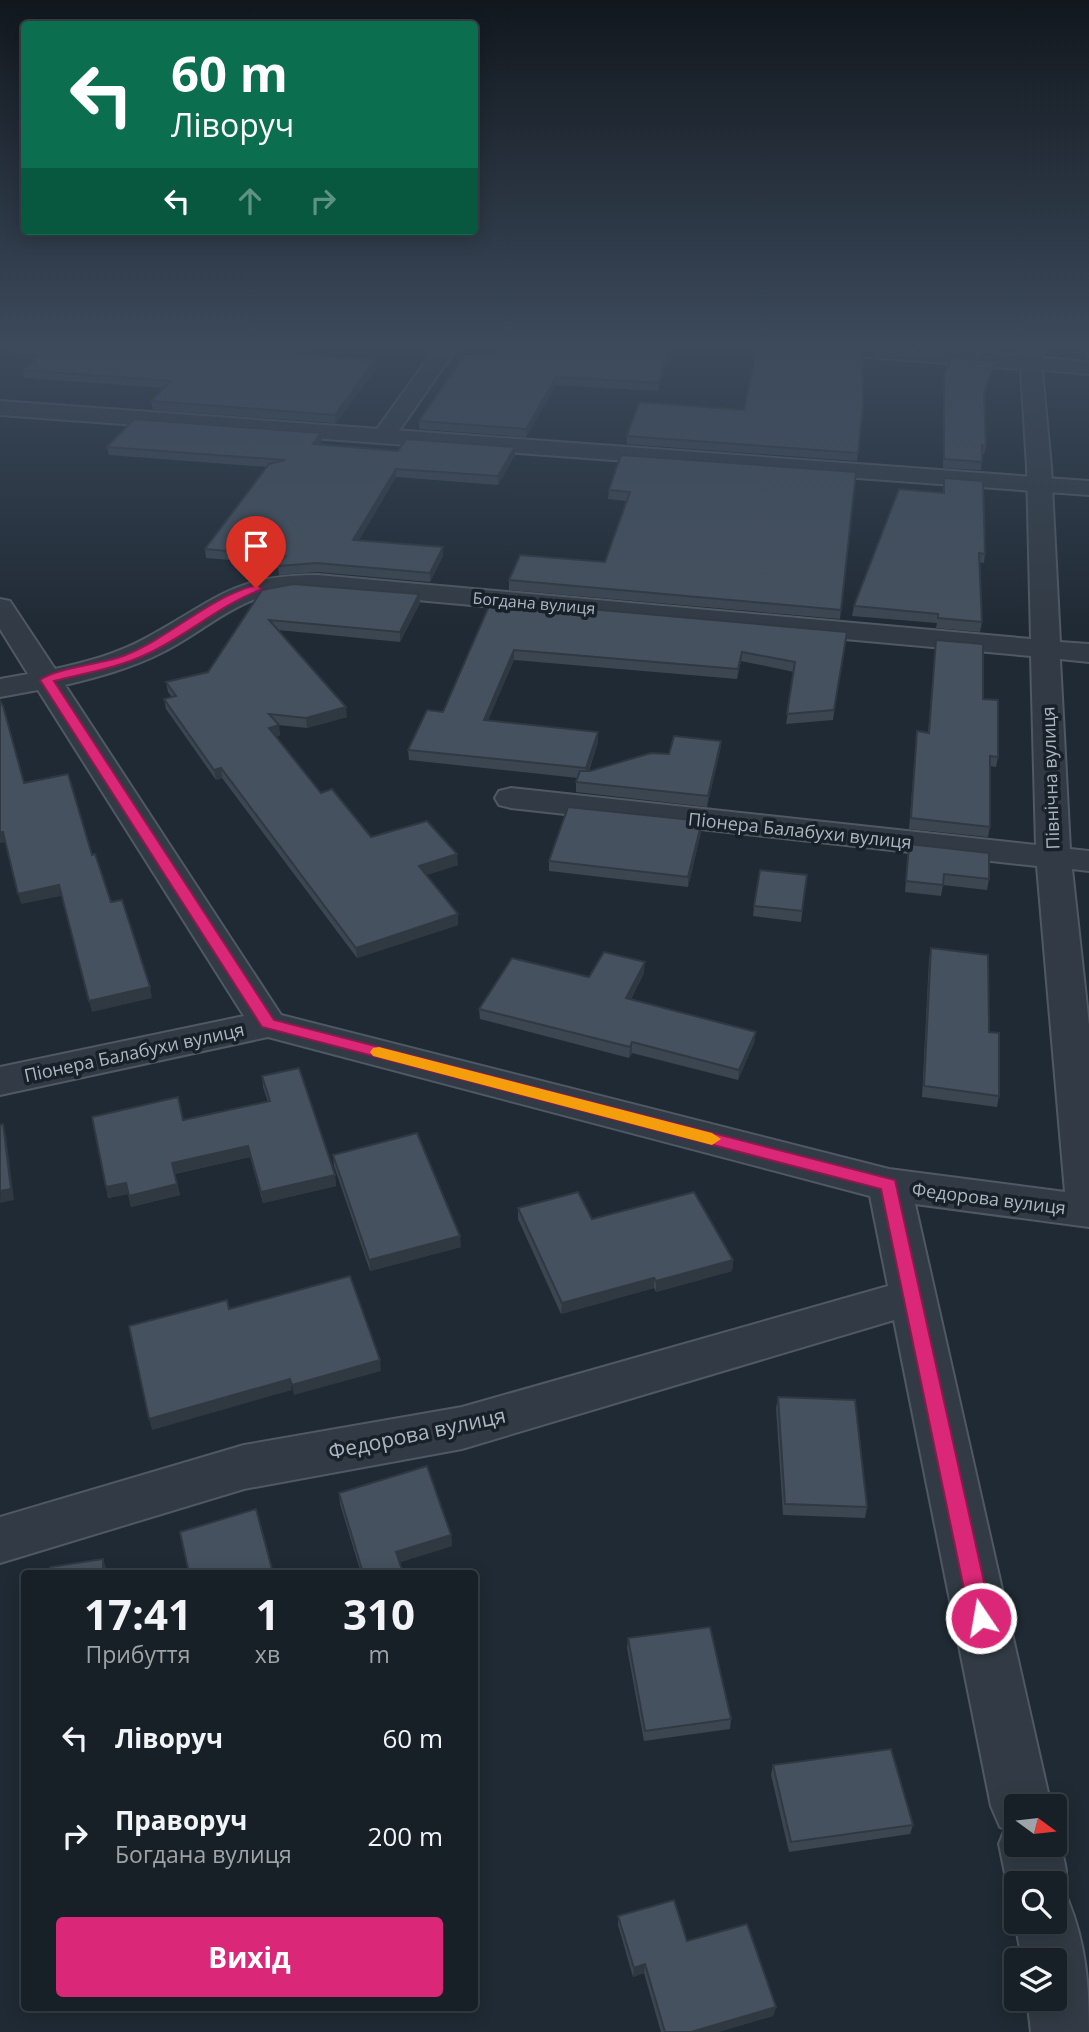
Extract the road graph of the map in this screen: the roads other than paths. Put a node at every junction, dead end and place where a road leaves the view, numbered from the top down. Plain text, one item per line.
1 (409, 438) edge
2 (1036, 438) edge
3 (1039, 484) junction
4 (1089, 488) edge
5 (0, 607) edge
6 (1044, 649) junction
7 (1089, 653) edge
8 (46, 680) junction
9 (0, 688) edge
10 (512, 798) dead end
11 (1053, 858) junction
12 (1089, 861) edge
13 (268, 1024) junction
14 (0, 1081) edge
15 (889, 1185) junction
16 (1089, 1211) edge
17 (912, 1297) junction
18 (0, 1540) edge
19 (1018, 1794) edge
20 (1061, 2011) edge
21 (1064, 2032) edge

1 - 3 street
2 - 3 street, Північна вулиця
3 - 4 street
3 - 6 street, Північна вулиця
5 - 8 street
6 - 7 street, Богдана вулиця
6 - 8 street, Богдана вулиця
6 - 11 street, Північна вулиця
8 - 9 street, Богдана вулиця
8 - 13 street
10 - 11 street, Піонера Балабухи вулиця
11 - 12 street, Піонера Балабухи вулиця
11 - 16 street, Північна вулиця
13 - 14 street, Піонера Балабухи вулиця
13 - 15 street, Федорова вулиця
15 - 16 street, Федорова вулиця
15 - 17 street
17 - 18 street, Федорова вулиця
17 - 19 street
20 - 21 street

